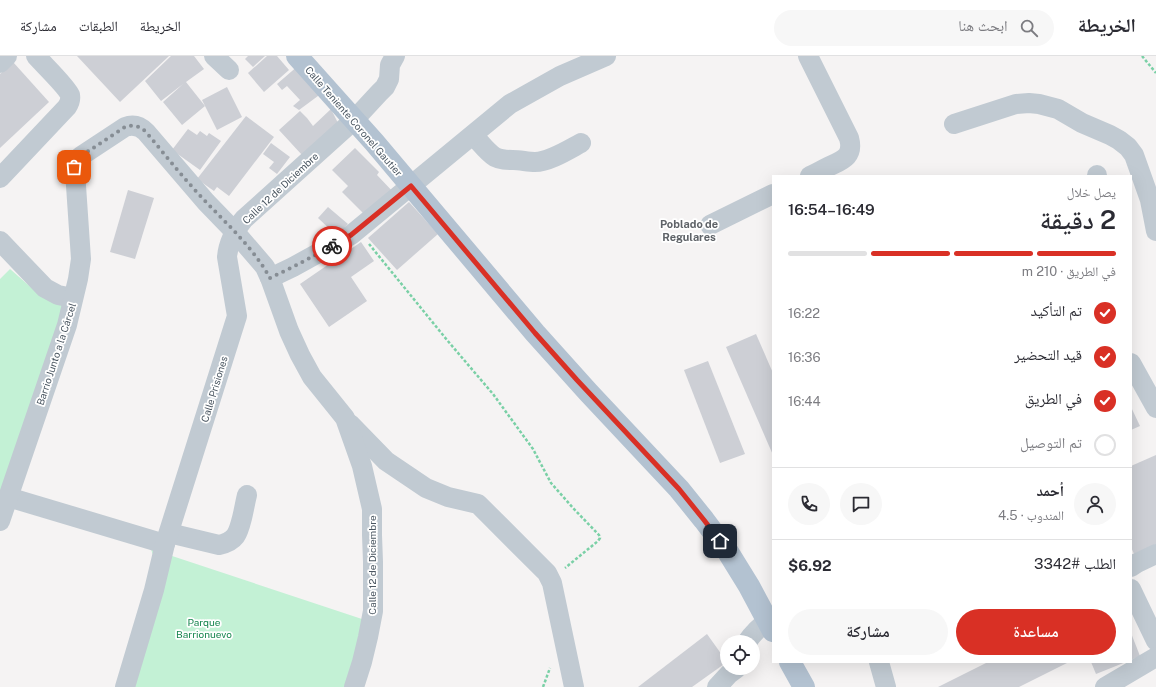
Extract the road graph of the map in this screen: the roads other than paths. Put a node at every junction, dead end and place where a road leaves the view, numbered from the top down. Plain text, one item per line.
1 (7, 56) edge
2 (36, 56) edge
3 (214, 56) edge
4 (298, 56) edge
5 (395, 56) edge
6 (606, 56) edge
7 (808, 56) edge
8 (0, 63) edge
9 (229, 70) dead end
10 (354, 120) junction
11 (954, 124) dead end
12 (473, 135) junction
13 (581, 144) dead end
14 (812, 175) edge
15 (0, 178) edge
16 (411, 186) junction
17 (772, 194) edge
18 (710, 225) dead end
19 (1156, 231) edge
20 (235, 232) junction
21 (0, 241) edge
22 (270, 278) junction
23 (74, 298) junction
24 (1132, 365) edge
25 (1156, 408) edge
26 (345, 418) junction
27 (247, 495) dead end
28 (8, 497) junction
29 (0, 521) edge
30 (167, 538) junction
31 (1156, 554) edge
32 (1132, 566) edge
33 (1132, 591) edge
34 (770, 626) edge
35 (752, 635) edge
36 (1156, 642) edge
37 (1156, 657) edge
38 (791, 663) edge
39 (878, 663) edge
40 (728, 675) edge
41 (738, 675) edge
42 (125, 687) edge
43 (354, 687) edge
44 (574, 687) edge
45 (717, 687) edge
46 (737, 687) edge
47 (804, 687) edge
48 (886, 687) edge
49 (1105, 687) edge

1 - 8 street
2 - 15 street
3 - 9 street
4 - 10 main road, Calle Teniente Coronel Gautier
5 - 10 street, Calle 12 de Diciembre
6 - 12 street
7 - 14 street
10 - 16 main road, Calle Teniente Coronel Gautier
10 - 20 street, Calle 12 de Diciembre
11 - 19 street
12 - 13 street
12 - 16 street
16 - 22 street
16 - 34 main road, Calle Teniente Coronel Gautier
17 - 18 street
20 - 22 street, Calle 12 de Diciembre
20 - 23 street, Barrio Junto a la Cárcel
20 - 30 street, Calle Prisiones
21 - 23 street
22 - 26 street, Calle 12 de Diciembre
23 - 28 street, Barrio Junto a la Cárcel
24 - 25 street
26 - 43 street, Calle 12 de Diciembre
26 - 44 street
27 - 30 street
28 - 29 street, Barrio Junto a la Cárcel
28 - 30 street
30 - 42 street
31 - 32 street
33 - 36 street
34 - 35 street
37 - 49 street
38 - 47 main road
39 - 48 street
40 - 45 street
41 - 46 street

